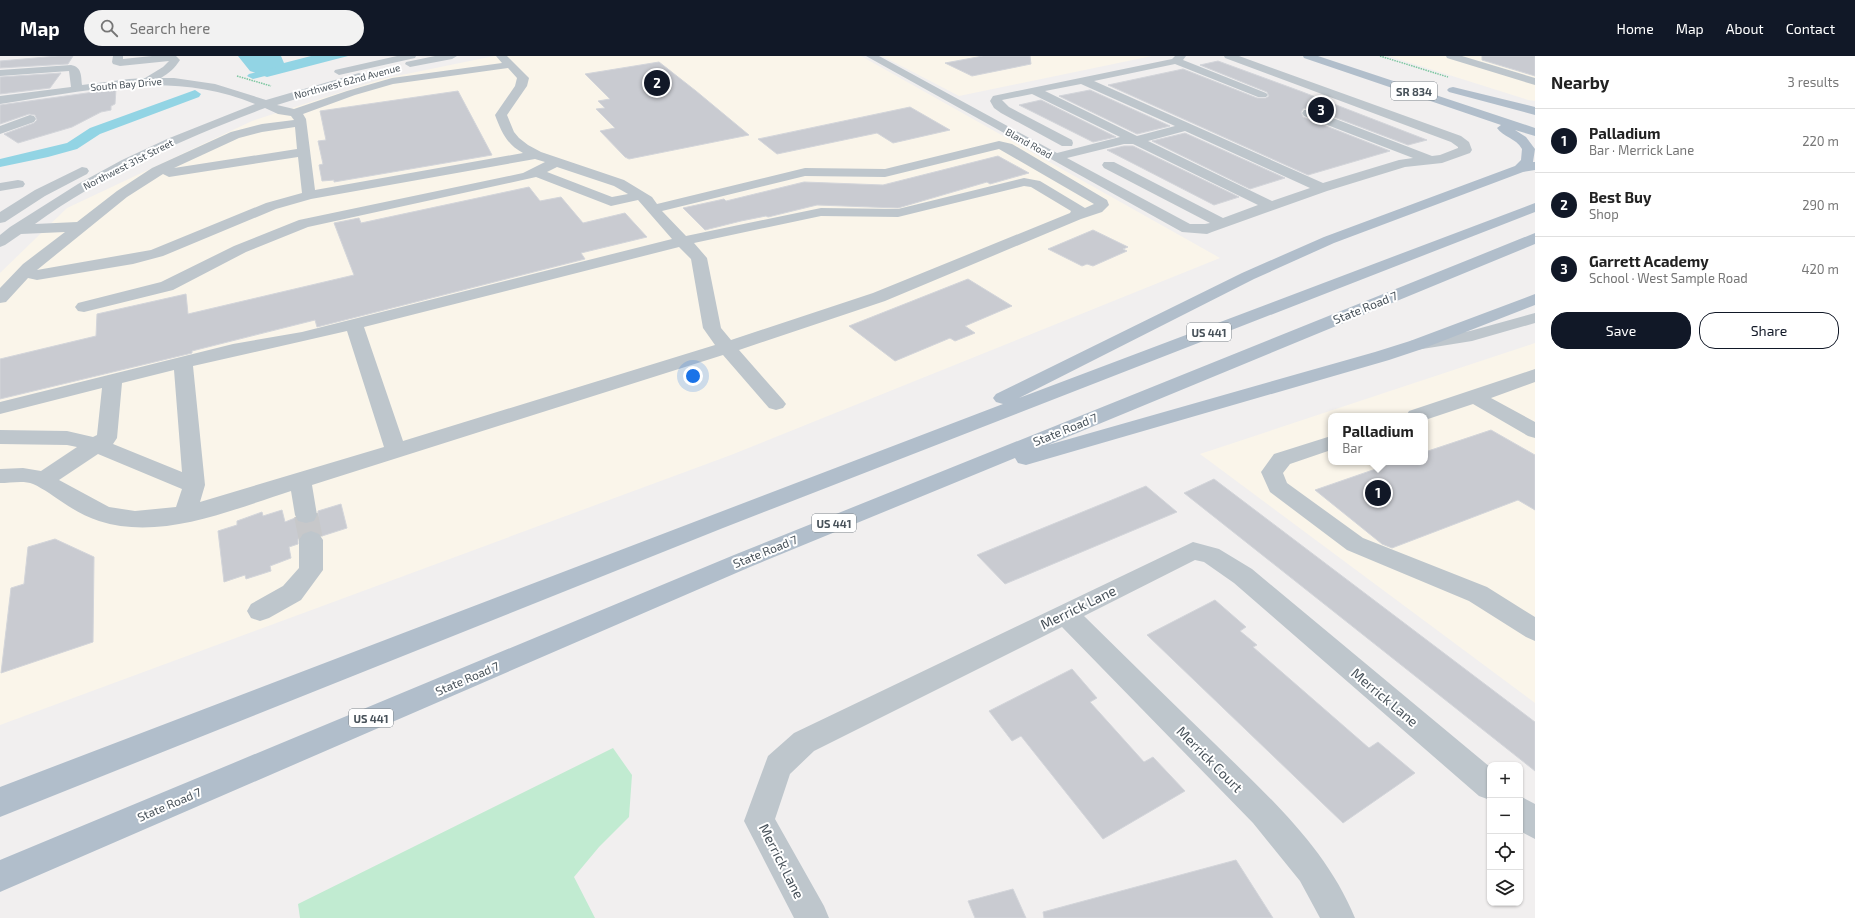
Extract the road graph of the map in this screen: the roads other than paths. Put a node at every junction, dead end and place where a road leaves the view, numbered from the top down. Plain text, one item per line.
1 (118, 56) edge
2 (411, 56) edge
3 (452, 56) edge
4 (501, 56) edge
5 (871, 56) edge
6 (1229, 56) edge
7 (1308, 56) edge
8 (1451, 56) edge
9 (170, 57) edge
10 (1179, 58) edge
11 (517, 66) junction
12 (0, 73) edge
13 (156, 76) junction
14 (180, 78) junction
15 (1082, 80) junction
16 (1535, 82) edge
17 (77, 85) junction
18 (1035, 91) junction
19 (0, 94) edge
20 (1262, 95) dead end
21 (261, 96) junction
22 (283, 98) junction
23 (0, 100) edge
24 (1535, 111) edge
25 (1476, 112) junction
26 (1308, 113) dead end
27 (300, 115) junction
28 (1535, 118) edge
29 (30, 119) dead end
30 (1186, 127) junction
31 (0, 130) edge
32 (1535, 132) edge
33 (146, 139) dead end
34 (1137, 140) junction
35 (1067, 143) dead end
36 (304, 152) junction
37 (536, 155) junction
38 (1055, 157) junction
39 (1428, 160) junction
40 (556, 162) junction
41 (93, 164) dead end
42 (1067, 164) junction
43 (1109, 165) dead end
44 (1528, 168) edge
45 (535, 172) junction
46 (146, 177) junction
47 (18, 184) dead end
48 (0, 187) edge
49 (1322, 188) junction
50 (309, 195) junction
51 (640, 195) junction
52 (1271, 206) junction
53 (1535, 207) edge
54 (653, 208) junction
55 (1076, 216) junction
56 (0, 219) edge
57 (1222, 224) junction
58 (81, 226) junction
59 (0, 229) edge
60 (15, 230) junction
61 (1535, 238) edge
62 (683, 241) junction
63 (0, 242) edge
64 (29, 267) junction
65 (0, 298) edge
66 (1535, 299) edge
67 (84, 307) dead end
68 (1535, 318) edge
69 (354, 324) junction
70 (1416, 345) junction
71 (726, 348) junction
72 (183, 362) junction
73 (1535, 375) edge
74 (113, 380) junction
75 (1475, 397) junction
76 (776, 404) dead end
77 (0, 408) edge
78 (1425, 413) edge
79 (1535, 431) edge
80 (0, 437) edge
81 (1328, 444) edge
82 (96, 445) junction
83 (396, 451) junction
84 (882, 458) junction
85 (5, 476) edge
86 (43, 480) junction
87 (300, 481) junction
88 (194, 485) junction
89 (926, 485) junction
90 (185, 514) junction
91 (306, 515) tunnel mouth
92 (311, 540) tunnel mouth
93 (260, 611) dead end
94 (1065, 614) junction
95 (1535, 630) edge
96 (1487, 783) edge
97 (0, 802) edge
98 (1523, 814) edge
99 (1535, 824) edge
100 (0, 876) edge
101 (812, 918) edge
102 (1338, 918) edge

1 - 9 street
2 - 21 street, Northwest 62nd Avenue
3 - 22 street, Northwest 62nd Avenue
4 - 11 street
5 - 38 street, Bland Road
6 - 39 street
7 - 25 main road, SR 834
8 - 16 street
9 - 13 street
10 - 15 street
10 - 20 street
11 - 27 street
11 - 37 street
12 - 17 street
13 - 14 street, South Bay Drive
13 - 17 street, South Bay Drive
14 - 21 street, South Bay Drive
14 - 21 street, South Bay Drive
15 - 18 street
15 - 30 street
17 - 19 street, South Bay Drive
17 - 23 street, South Bay Drive
18 - 34 street
18 - 35 street
21 - 22 street
21 - 27 street
21 - 33 street, Northwest 31st Street
21 - 60 street, Northwest 31st Street
22 - 27 street
24 - 28 main road, SR 834
25 - 32 main road, SR 834
25 - 44 main road
26 - 39 street
27 - 36 street
27 - 46 street
29 - 31 street
30 - 34 street
30 - 49 street
34 - 38 street
34 - 42 street
34 - 52 street
36 - 46 street
36 - 50 street
37 - 40 street
37 - 50 street
38 - 42 street, Bland Road
39 - 49 street
40 - 45 street
40 - 51 street
41 - 56 street, Northwest 31st Street
42 - 57 street, Bland Road
43 - 57 street
44 - 84 main road
45 - 51 street
45 - 67 street
46 - 58 street
47 - 48 street
49 - 52 street
50 - 64 street
51 - 54 street
52 - 57 street
53 - 84 main road, US 441
54 - 55 street
54 - 62 street
55 - 62 street
55 - 71 street
58 - 60 street
58 - 64 street
59 - 60 street
60 - 63 street, Northwest 31st Street
61 - 89 main road, State Road 7 / US 441
62 - 69 street
62 - 71 street
64 - 65 street
66 - 70 main road
68 - 70 street
69 - 72 street
69 - 83 street
70 - 89 main road
71 - 76 street
71 - 83 street
72 - 74 street
72 - 88 street
73 - 75 street
74 - 77 street
74 - 82 street
75 - 78 street
75 - 79 street
80 - 82 street
81 - 95 street
82 - 86 street
82 - 88 street
83 - 87 street
84 - 97 main road, US 441
85 - 86 street
86 - 90 street
87 - 90 street
87 - 91 street
88 - 90 street
89 - 100 main road, State Road 7 / US 441
92 - 93 street
94 - 96 street, Merrick Lane
94 - 101 street, Merrick Lane
94 - 102 street, Merrick Court
98 - 99 street

